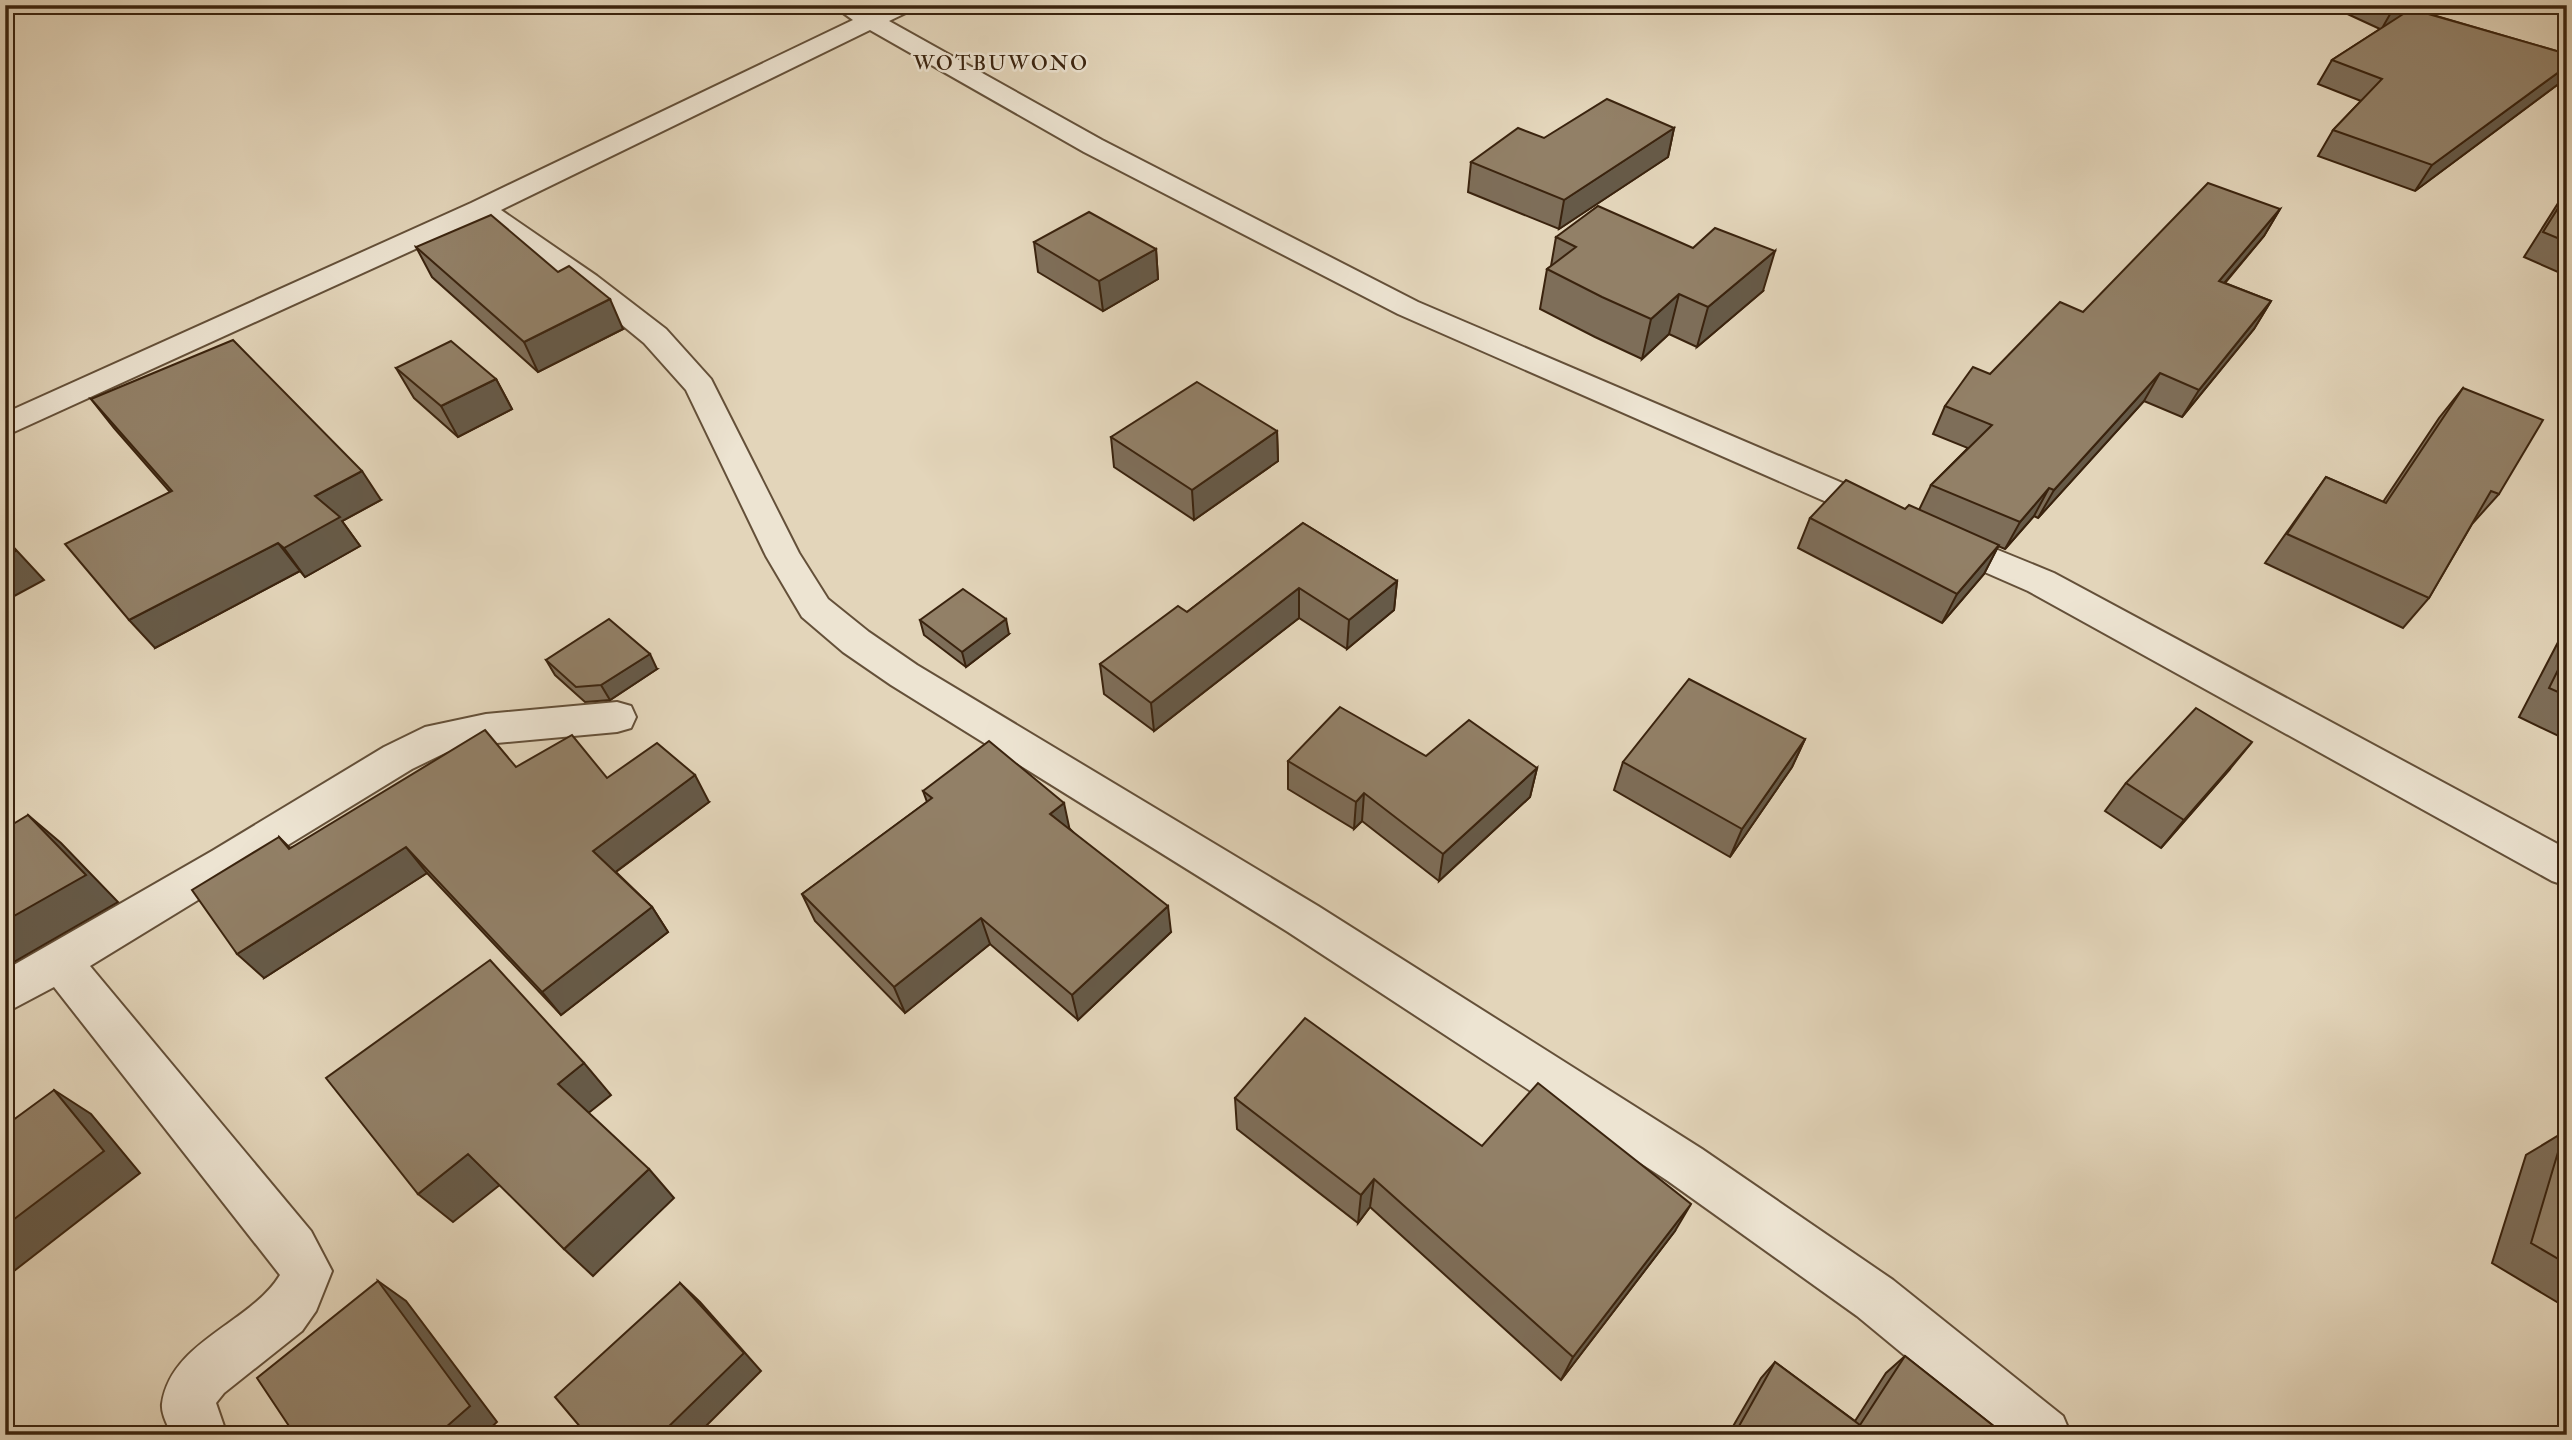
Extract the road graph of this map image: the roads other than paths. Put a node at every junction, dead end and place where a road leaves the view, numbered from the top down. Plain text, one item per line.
1 (844, 5) edge
2 (904, 5) edge
3 (872, 20) junction
4 (481, 209) junction
5 (5, 426) edge
6 (617, 717) dead end
7 (2567, 869) edge
8 (60, 961) junction
9 (5, 993) edge
10 (200, 1435) edge
11 (2044, 1435) edge

1 - 3 street
2 - 3 street
3 - 4 street
3 - 7 street
4 - 5 street
4 - 11 street
6 - 8 street
8 - 9 street
8 - 10 street

